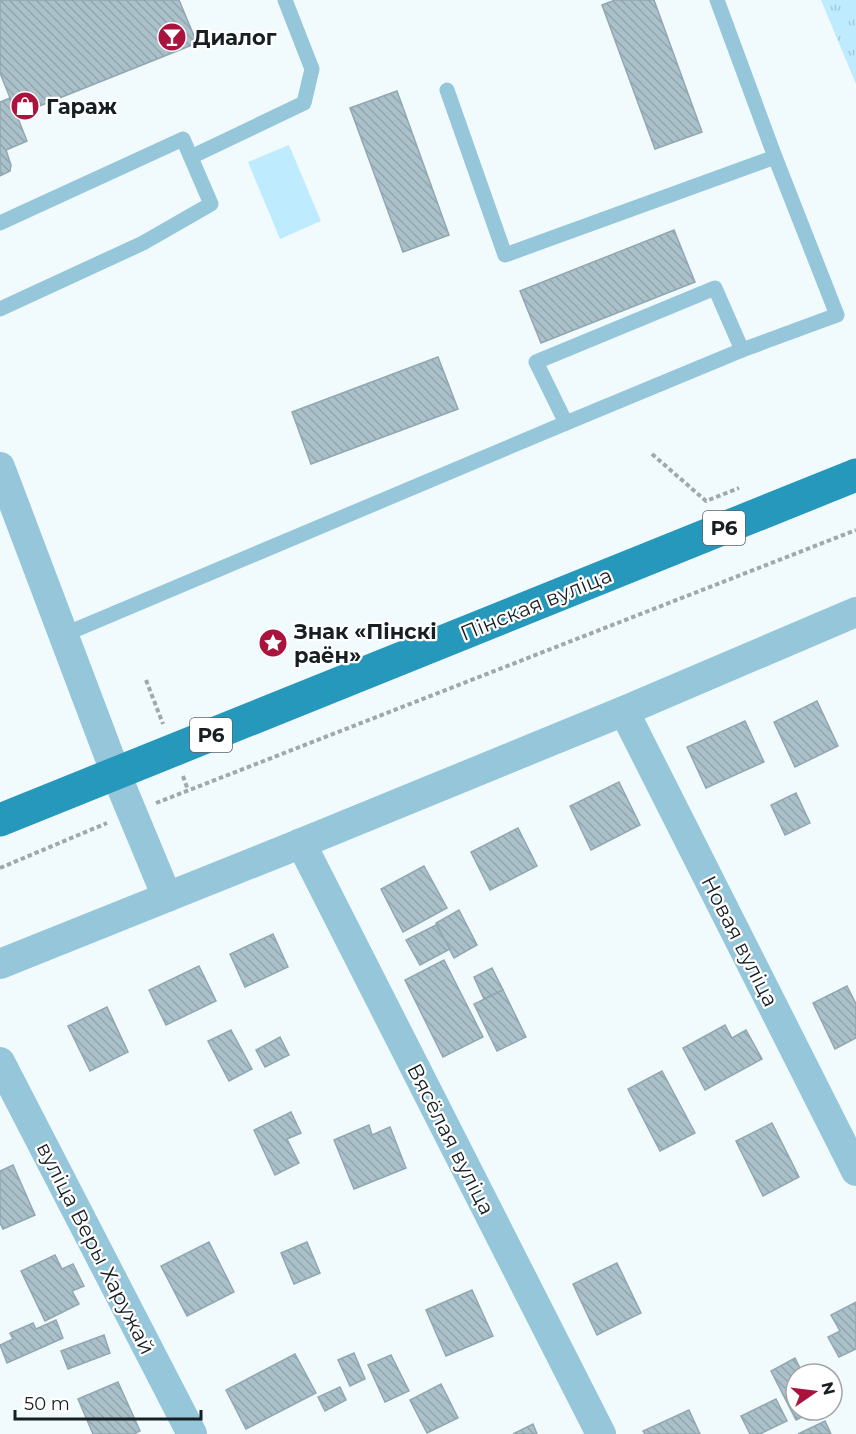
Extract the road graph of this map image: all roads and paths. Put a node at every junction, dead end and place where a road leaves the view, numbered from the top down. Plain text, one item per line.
1 (285, 0) edge
2 (717, 0) edge
3 (447, 90) dead end
4 (191, 157) junction
5 (775, 157) junction
6 (0, 223) edge
7 (0, 309) edge
8 (742, 350) junction
9 (566, 423) junction
10 (652, 454) dead end
11 (0, 467) edge
12 (856, 475) edge
13 (739, 488) dead end
14 (856, 530) edge
15 (856, 612) edge
16 (63, 634) junction
17 (624, 711) junction
18 (116, 774) junction
19 (132, 812) junction
20 (0, 820) edge
21 (301, 843) junction
22 (0, 868) edge
23 (167, 897) junction
24 (0, 964) edge
25 (0, 1062) edge
26 (856, 1171) edge
27 (192, 1434) edge
28 (600, 1434) edge

1 - 4 lane
2 - 5 lane
3 - 5 lane
4 - 6 lane
4 - 7 lane
5 - 8 lane
8 - 9 lane
8 - 9 lane
9 - 16 lane
10 - 13 path
11 - 16 street
12 - 18 main road, Пінская вуліца / Р6
14 - 19 path
15 - 17 street
16 - 18 street
17 - 21 street
17 - 26 street, Новая вуліца
18 - 19 street
18 - 20 main road, Пінская вуліца / Р6
19 - 22 path
19 - 23 street
21 - 23 street
21 - 28 street, Вясёлая вуліца
23 - 24 street
25 - 27 street, вуліца Веры Харужай

